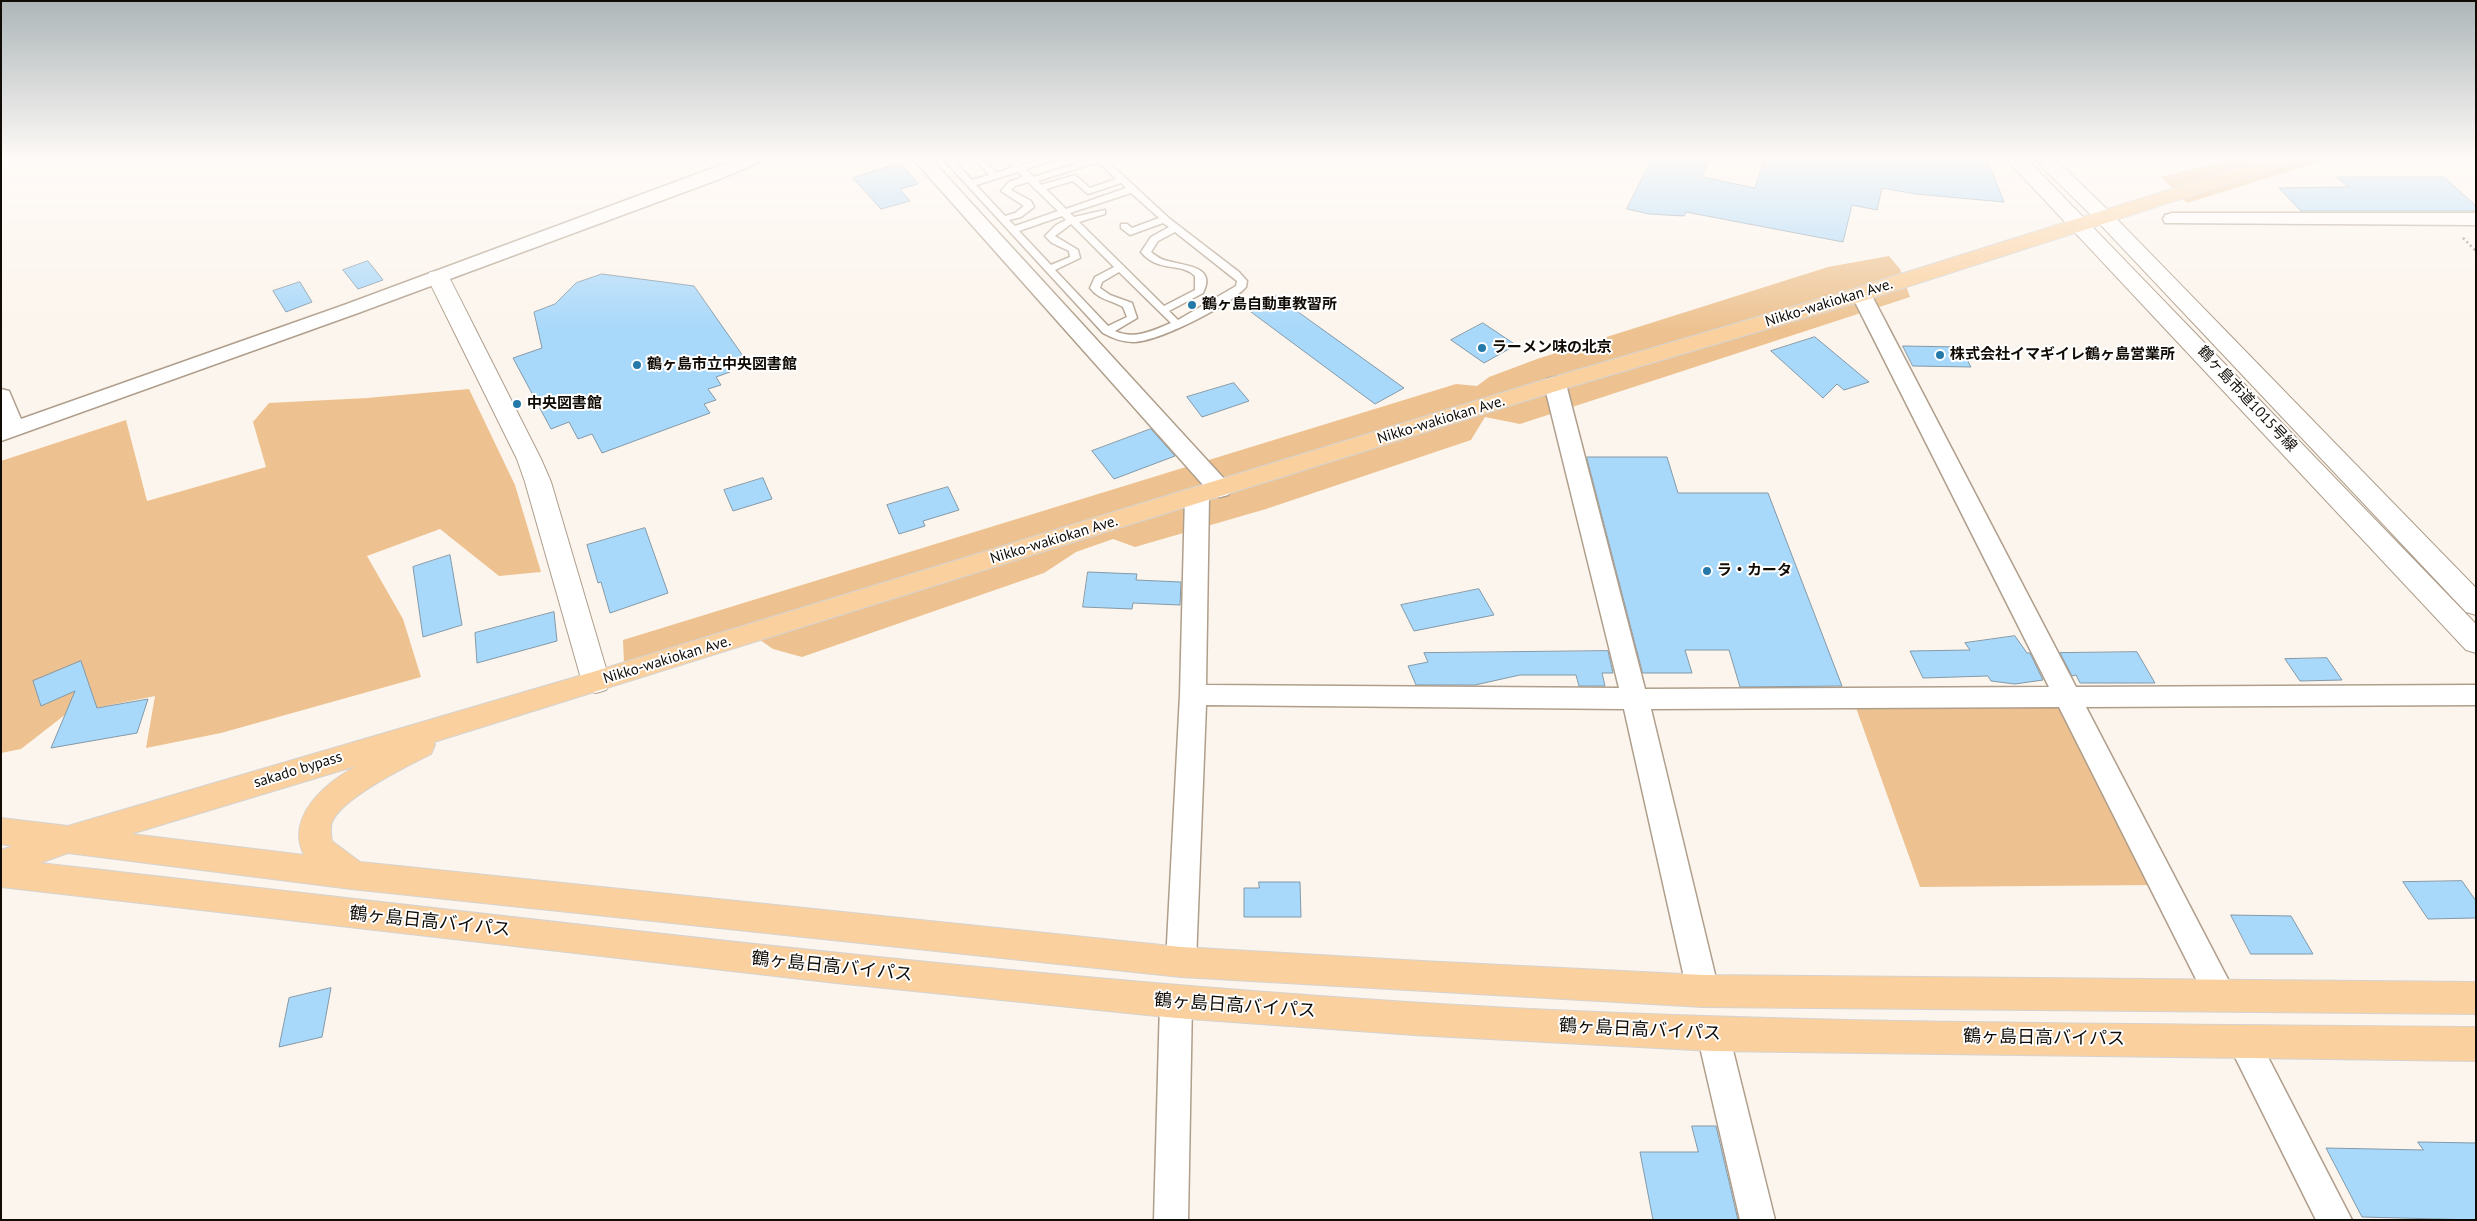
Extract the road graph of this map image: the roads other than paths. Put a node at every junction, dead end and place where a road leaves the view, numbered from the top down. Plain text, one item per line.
1 (603, 216) edge
2 (971, 216) edge
3 (1000, 216) edge
4 (1011, 216) edge
5 (1053, 216) edge
6 (1068, 216) edge
7 (1090, 216) edge
8 (1162, 216) edge
9 (2073, 216) edge
10 (2107, 216) edge
11 (2104, 217) junction
12 (1003, 219) junction
13 (1165, 219) junction
14 (2172, 219) dead end
15 (2476, 219) edge
16 (1073, 222) junction
17 (2081, 224) junction
18 (1124, 226) dead end
19 (1176, 228) junction
20 (1012, 230) junction
21 (1120, 268) junction
22 (1049, 269) junction
23 (438, 277) junction
24 (1861, 294) junction
25 (1163, 310) junction
26 (1176, 323) junction
27 (1107, 331) junction
28 (1555, 384) junction
29 (1, 396) edge
30 (8, 431) edge
31 (1209, 492) junction
32 (2476, 605) edge
33 (2476, 642) edge
34 (596, 682) junction
35 (1193, 695) junction
36 (2476, 695) edge
37 (2068, 696) junction
38 (1635, 699) junction
39 (462, 721) junction
40 (1, 831) edge
41 (66, 840) junction
42 (1, 864) edge
43 (1, 873) edge
44 (352, 875) junction
45 (1181, 962) junction
46 (1703, 991) junction
47 (2220, 995) junction
48 (2476, 998) edge
49 (1176, 1002) junction
50 (1713, 1034) junction
51 (2242, 1041) junction
52 (2476, 1044) edge
53 (1172, 1220) edge
54 (1758, 1220) edge
55 (2335, 1220) edge

1 - 23 street
2 - 31 street
3 - 12 lane
4 - 12 lane
5 - 20 lane
6 - 16 lane
7 - 16 lane
8 - 13 lane
9 - 17 street, 鶴ヶ島市道1015号線
10 - 11 highway, Nikko-wakiokan Ave.
11 - 17 highway, Nikko-wakiokan Ave.
11 - 32 street, 鶴ヶ島市道1015号線
12 - 20 lane
13 - 18 lane
13 - 19 lane
14 - 15 street
16 - 21 lane
16 - 22 lane
17 - 24 highway, Nikko-wakiokan Ave.
17 - 33 street, 鶴ヶ島市道1015号線
19 - 25 lane
19 - 26 lane
20 - 22 lane
21 - 25 lane
21 - 27 lane
22 - 27 lane
23 - 30 street
23 - 34 street
24 - 28 highway, Nikko-wakiokan Ave.
24 - 37 street
25 - 26 lane
26 - 27 lane
28 - 31 highway, Nikko-wakiokan Ave.
28 - 38 street
29 - 30 street
31 - 34 highway, Nikko-wakiokan Ave.
31 - 35 street
34 - 39 highway, sakado bypass
35 - 38 street
35 - 45 street
36 - 37 street
37 - 38 street
37 - 47 street
38 - 46 street
39 - 41 highway, sakado bypass
39 - 44 highway
40 - 41 highway
41 - 42 highway, sakado bypass
41 - 44 highway
43 - 49 highway, 鶴ヶ島日高バイパス
44 - 45 highway
45 - 46 highway
46 - 47 highway
47 - 48 highway
49 - 50 highway, 鶴ヶ島日高バイパス
49 - 53 street
50 - 51 highway, 鶴ヶ島日高バイパス
50 - 54 street
51 - 52 highway, 鶴ヶ島日高バイパス
51 - 55 street

